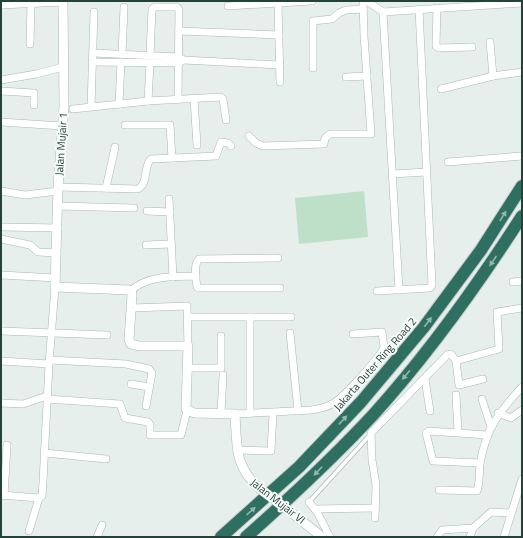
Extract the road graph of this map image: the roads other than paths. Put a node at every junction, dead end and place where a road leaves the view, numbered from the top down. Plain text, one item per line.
1 (312, 1) edge
2 (363, 1) edge
3 (367, 1) edge
4 (63, 2) edge
5 (31, 4) junction
6 (278, 4) junction
7 (522, 4) edge
8 (1, 5) edge
9 (228, 6) dead end
10 (124, 7) dead end
11 (437, 8) junction
12 (363, 9) junction
13 (419, 9) junction
14 (94, 12) dead end
15 (384, 12) junction
16 (179, 31) junction
17 (279, 35) junction
18 (490, 42) dead end
19 (30, 44) dead end
20 (472, 46) dead end
21 (92, 53) junction
22 (122, 54) junction
23 (150, 55) junction
24 (181, 60) junction
25 (92, 62) junction
26 (121, 62) junction
27 (150, 63) junction
28 (280, 65) junction
29 (63, 67) junction
30 (313, 68) dead end
31 (522, 72) edge
32 (367, 76) junction
33 (493, 76) junction
34 (346, 77) dead end
35 (1, 80) edge
36 (280, 82) dead end
37 (441, 89) dead end
38 (1, 91) edge
39 (178, 99) junction
40 (194, 99) junction
41 (148, 101) junction
42 (119, 104) junction
43 (34, 105) dead end
44 (91, 106) junction
45 (73, 109) dead end
46 (226, 120) dead end
47 (1, 122) edge
48 (125, 125) dead end
49 (62, 126) junction
50 (249, 136) dead end
51 (197, 145) dead end
52 (231, 146) dead end
53 (115, 147) dead end
54 (522, 156) edge
55 (172, 158) junction
56 (448, 162) dead end
57 (426, 172) junction
58 (394, 174) junction
59 (522, 186) edge
60 (106, 188) junction
61 (58, 189) junction
62 (1, 191) edge
63 (169, 199) dead end
64 (58, 206) junction
65 (134, 208) dead end
66 (147, 211) dead end
67 (170, 212) junction
68 (522, 216) edge
69 (1, 227) edge
70 (58, 228) junction
71 (1, 240) edge
72 (170, 244) junction
73 (146, 245) dead end
74 (57, 253) junction
75 (278, 258) dead end
76 (1, 275) edge
77 (196, 276) junction
78 (173, 277) junction
79 (522, 281) edge
80 (513, 282) dead end
81 (56, 283) junction
82 (280, 288) dead end
83 (399, 290) junction
84 (131, 291) junction
85 (378, 291) dead end
86 (132, 308) junction
87 (522, 308) edge
88 (188, 317) junction
89 (250, 317) junction
90 (291, 317) dead end
91 (1, 331) edge
92 (52, 333) junction
93 (290, 333) dead end
94 (353, 334) dead end
95 (107, 335) dead end
96 (221, 336) dead end
97 (188, 346) junction
98 (1, 360) edge
99 (456, 361) junction
100 (49, 362) junction
101 (187, 368) junction
102 (223, 375) dead end
103 (424, 379) junction
104 (483, 379) dead end
105 (131, 384) dead end
106 (150, 387) junction
107 (522, 387) edge
108 (456, 395) dead end
109 (47, 398) junction
110 (482, 399) dead end
111 (1, 403) edge
112 (146, 406) dead end
113 (187, 410) junction
114 (522, 410) edge
115 (298, 411) junction
116 (430, 411) dead end
117 (250, 413) junction
118 (274, 413) junction
119 (498, 413) junction
120 (221, 414) junction
121 (235, 414) junction
122 (491, 427) junction
123 (458, 432) junction
124 (371, 433) junction
125 (487, 435) junction
126 (7, 445) dead end
127 (237, 450) junction
128 (45, 453) junction
129 (106, 459) dead end
130 (480, 463) junction
131 (522, 479) edge
132 (439, 490) dead end
133 (2, 496) edge
134 (39, 498) junction
135 (309, 502) joint
136 (376, 508) junction
137 (315, 509) junction
138 (511, 513) junction
139 (375, 518) dead end
140 (102, 525) dead end
141 (473, 528) junction
142 (29, 531) dead end
143 (96, 537) edge
144 (221, 537) edge
145 (246, 537) edge
146 (322, 537) edge
147 (330, 537) edge
148 (437, 537) edge
149 (470, 537) edge
150 (504, 537) edge

1 - 6 street
2 - 12 street
3 - 15 street
4 - 5 street
4 - 29 street, Jalan Mujair 1
5 - 8 street
5 - 19 street
6 - 9 street
6 - 17 street
7 - 11 street
10 - 22 street
11 - 13 street
11 - 20 street
12 - 30 street
12 - 32 street
13 - 15 street
13 - 57 street
14 - 21 street
15 - 58 street
16 - 17 street
16 - 23 street
16 - 24 street
17 - 28 street
18 - 33 street
21 - 22 street
21 - 25 street
22 - 23 street
23 - 24 street
24 - 27 street
24 - 28 street
24 - 39 street
25 - 26 street
25 - 44 street
26 - 27 street
26 - 42 street
27 - 41 street
28 - 36 street
29 - 35 street
29 - 49 street, Jalan Mujair 1
31 - 33 street
32 - 34 street
32 - 50 street
33 - 37 street
38 - 43 street
39 - 40 street
39 - 41 street
40 - 46 street
40 - 51 street
41 - 42 street
42 - 44 street
44 - 45 street
47 - 49 street
48 - 55 street
49 - 61 street, Jalan Mujair 1
52 - 55 street
53 - 60 street
54 - 56 street
55 - 60 street
57 - 58 street
57 - 83 street
58 - 83 street
144 -> 59 highway, Jakarta Outer Ring Road 2
60 - 61 street
61 - 62 street
61 - 64 street, Jalan Mujair 1
63 - 67 street
64 - 65 street
64 - 70 street, Jalan Mujair 1
66 - 67 street
67 - 72 street
68 -> 145 highway
69 - 70 street
70 - 74 street, Jalan Mujair 1
71 - 74 street
72 - 73 street
72 - 78 street
74 - 81 street, Jalan Mujair 1
75 - 77 street
76 - 81 street
77 - 78 street
77 - 82 street
78 - 84 street
79 - 80 street
81 - 84 street
81 - 92 street
83 - 85 street
84 - 86 street
86 - 88 street
86 - 97 street
87 - 99 street
88 - 89 street
88 - 97 street
89 - 90 street
89 - 117 street
91 - 92 street
92 - 95 street
92 - 100 street
93 - 115 street
94 - 115 street
96 - 101 street
97 - 101 street
98 - 100 street
99 - 103 street
99 - 104 street
100 - 106 street
100 - 109 street
101 - 113 street
102 - 120 street
103 - 116 street
103 - 124 street
105 - 106 street
106 - 112 street
107 - 119 street
108 - 123 street
109 - 111 street
109 - 113 street
109 - 128 street
110 - 122 street
113 - 120 street
114 - 119 street
115 - 118 street
117 - 118 street
117 - 121 street
118 - 127 street
119 - 122 street
120 - 121 street
121 - 127 street, Jalan Mujair VI
122 - 125 street
123 - 125 street
123 - 130 street
124 - 135 lane
124 - 136 street
125 - 130 street
126 - 133 street
127 - 146 street, Jalan Mujair VI, bridge
128 - 129 street
128 - 134 street
130 - 132 street
131 - 138 street
133 - 134 street
134 - 142 street
135 - 137 street
136 - 137 street
136 - 139 street
137 - 147 street
138 - 141 street
138 - 150 street
140 - 143 street
141 - 148 street
141 - 149 street

